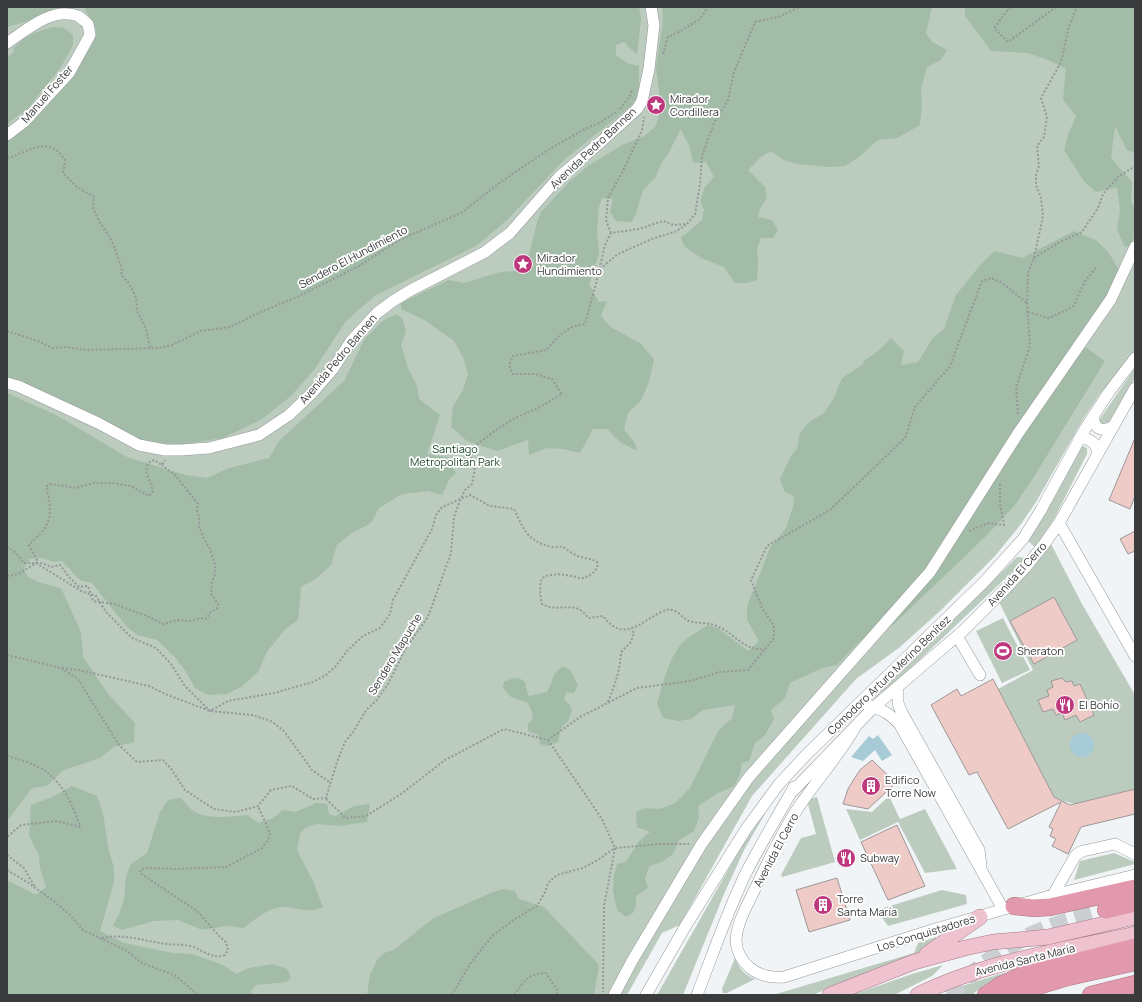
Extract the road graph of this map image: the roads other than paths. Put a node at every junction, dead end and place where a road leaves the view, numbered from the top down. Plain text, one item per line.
1 (650, 7) edge
2 (7, 43) edge
3 (7, 135) edge
4 (1135, 247) edge
5 (1135, 358) edge
6 (7, 383) edge
7 (1135, 388) edge
8 (1094, 415) junction
9 (1114, 425) junction
10 (1079, 439) junction
11 (1096, 454) junction
12 (1059, 523) junction
13 (957, 636) junction
14 (1135, 656) edge
15 (980, 675) dead end
16 (898, 687) junction
17 (856, 706) junction
18 (874, 707) junction
19 (856, 726) junction
20 (835, 727) junction
21 (791, 793) junction
22 (1135, 854) edge
23 (981, 869) junction
24 (1135, 875) edge
25 (1135, 888) edge
26 (1053, 895) junction
27 (1135, 903) edge
28 (1009, 908) junction
29 (1106, 910) tunnel mouth
30 (980, 917) junction
31 (1135, 918) edge
32 (1135, 934) edge
33 (736, 941) joint
34 (1135, 947) edge
35 (914, 962) junction
36 (1135, 962) edge
37 (1135, 984) edge
38 (1011, 994) dead end
39 (614, 995) edge
40 (646, 995) edge
41 (697, 995) edge
42 (830, 995) edge
43 (918, 995) edge
44 (986, 995) edge
45 (1091, 995) edge

1 - 6 street, Avenida Pedro Bannen
2 - 3 street, Manuel Foster
4 - 39 street
5 - 8 street, Comodoro Arturo Merino Benítez
7 - 9 street, Avenida El Cerro
8 - 9 street
8 - 10 street, Comodoro Arturo Merino Benítez
9 - 11 street, Avenida El Cerro
10 - 11 street
10 - 17 street, Comodoro Arturo Merino Benítez
11 - 12 street, Avenida El Cerro
12 - 13 street, Avenida El Cerro
12 - 14 street
13 - 15 street
13 - 16 street, Avenida El Cerro
16 - 18 street, Avenida El Cerro
16 - 23 street
17 - 18 street
17 - 20 street, Comodoro Arturo Merino Benítez
18 - 19 street, Avenida El Cerro
18 - 23 street
19 - 21 street, Avenida El Cerro
19 - 33 street, Avenida El Cerro
20 - 21 street, Avenida El Cerro
20 - 40 street, Comodoro Arturo Merino Benítez
21 - 41 street, Avenida El Cerro
22 - 26 street
23 - 28 street
24 - 26 street, Los Conquistadores
25 - 28 highway
26 - 28 street, Los Conquistadores
27 - 29 highway
28 - 30 street, Los Conquistadores
30 - 33 street, Los Conquistadores
30 - 35 main road
31 - 35 main road
32 - 43 main road, Avenida Santa María
34 - 44 highway
35 - 42 main road
36 - 38 highway
37 - 45 highway

